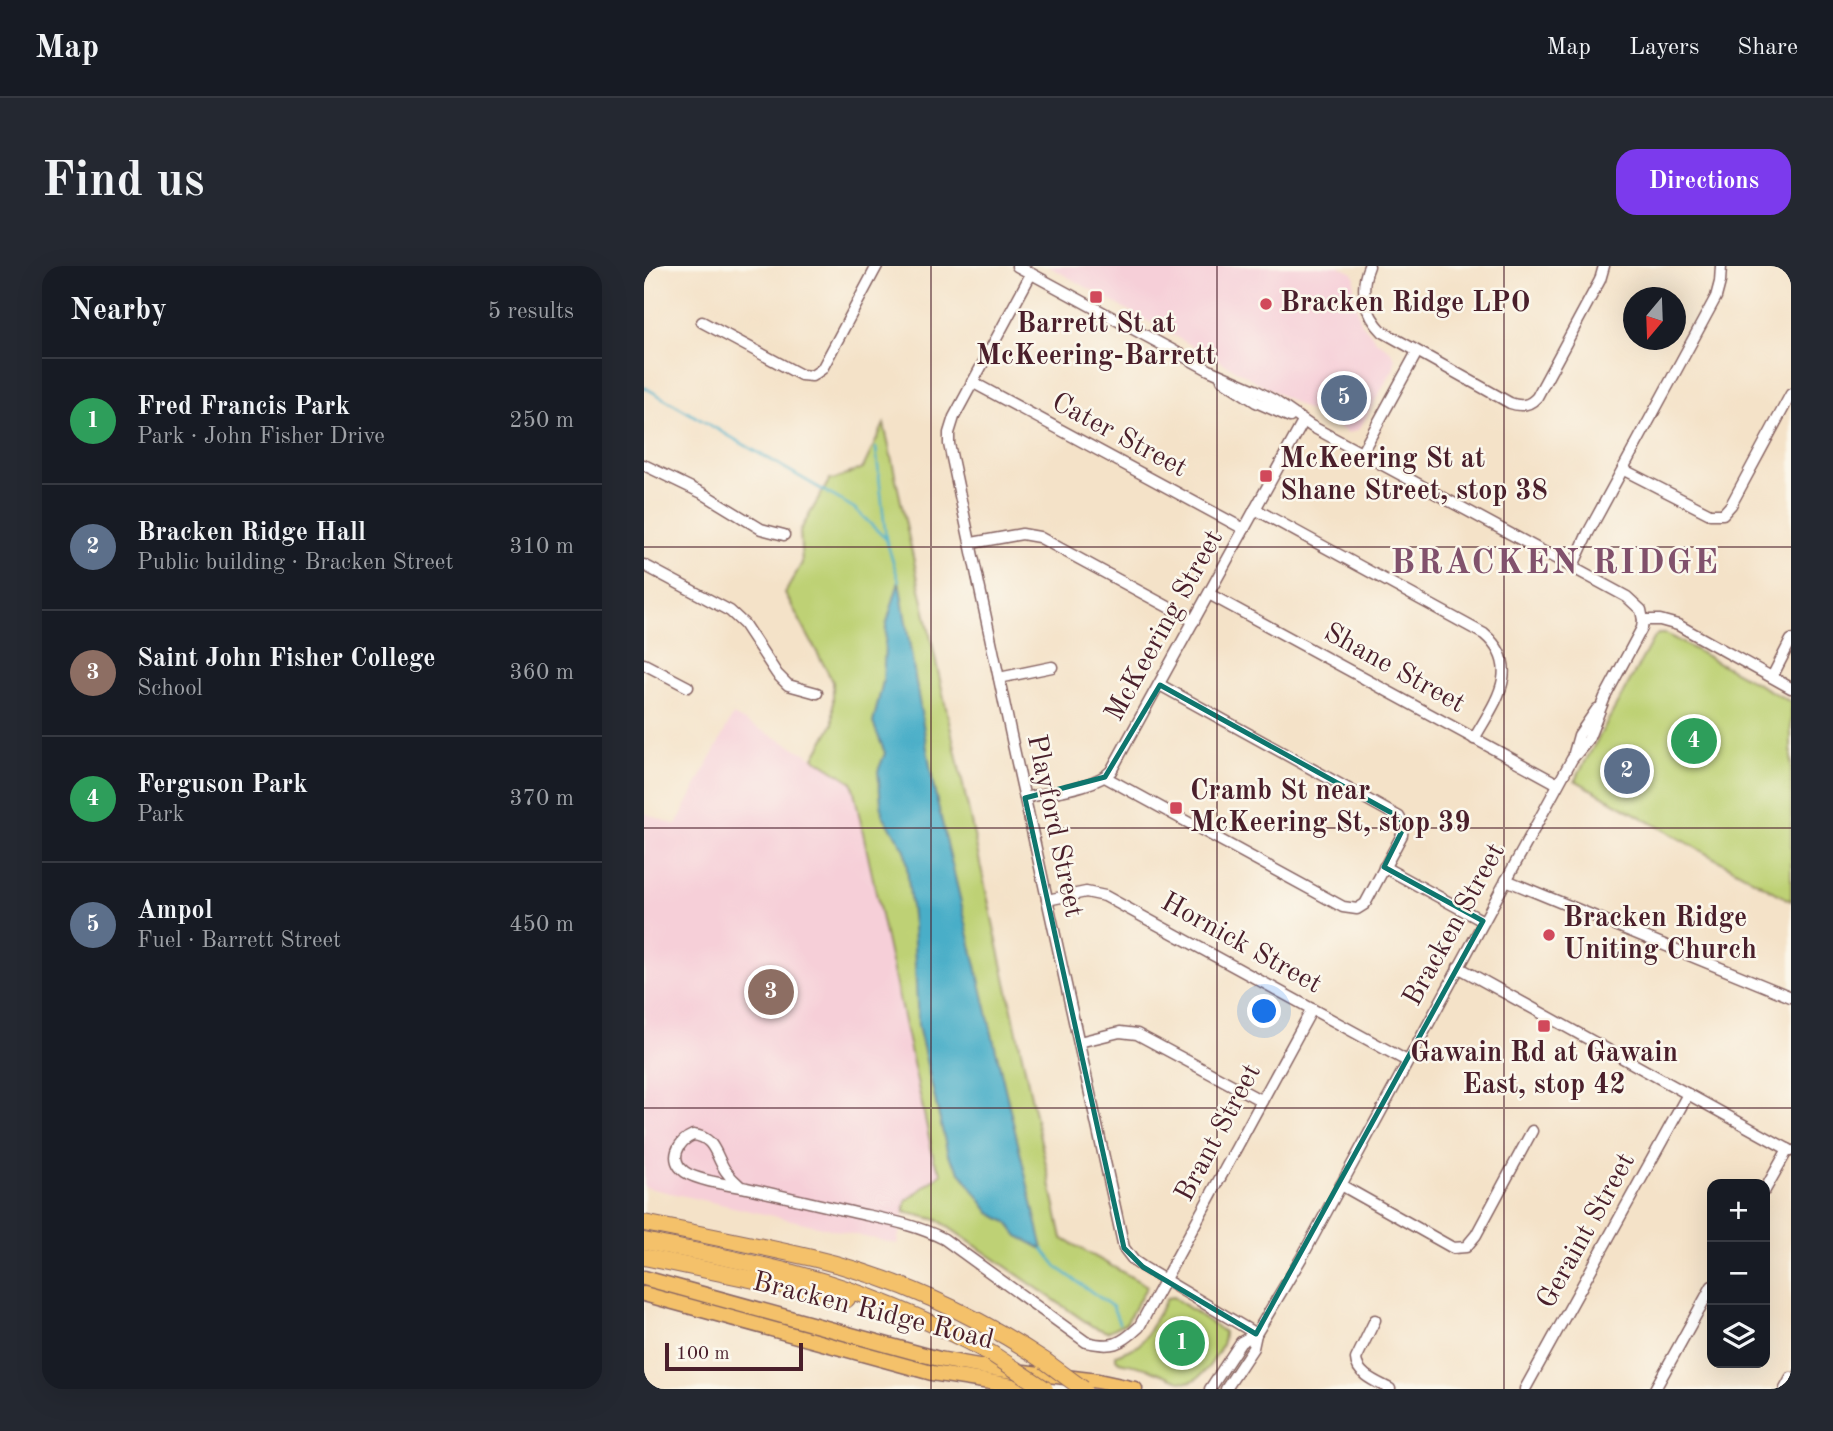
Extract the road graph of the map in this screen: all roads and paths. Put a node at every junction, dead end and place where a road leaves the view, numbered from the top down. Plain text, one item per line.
1 (877, 266) edge
2 (1017, 266) edge
3 (1369, 266) edge
4 (1604, 266) edge
5 (1721, 266) edge
6 (1031, 274) junction
7 (702, 322) dead end
8 (1417, 352) junction
9 (972, 383) junction
10 (1791, 394) edge
11 (1303, 422) junction
12 (1361, 454) junction
13 (644, 465) edge
14 (1624, 470) junction
15 (1255, 509) junction
16 (1244, 529) junction
17 (784, 535) dead end
18 (972, 543) junction
19 (644, 565) edge
20 (1572, 569) junction
21 (1209, 594) junction
22 (1643, 620) junction
23 (1194, 621) junction
24 (1791, 640) edge
25 (644, 664) edge
26 (1052, 667) dead end
27 (1772, 677) junction
28 (999, 678) junction
29 (1160, 685) junction
30 (688, 687) dead end
31 (1791, 688) edge
32 (817, 693) dead end
33 (1474, 739) junction
34 (1105, 777) junction
35 (1558, 784) junction
36 (1025, 798) junction
37 (1384, 867) junction
38 (1506, 880) junction
39 (1047, 900) junction
40 (1483, 921) junction
41 (1458, 967) junction
42 (1791, 997) edge
43 (1312, 1009) junction
44 (1079, 1042) junction
45 (1407, 1061) junction
46 (1688, 1094) junction
47 (1262, 1101) junction
48 (1532, 1131) dead end
49 (1789, 1150) edge
50 (1770, 1182) edge
51 (1341, 1185) junction
52 (741, 1187) junction
53 (644, 1223) edge
54 (644, 1241) edge
55 (644, 1258) edge
56 (644, 1278) edge
57 (1165, 1279) junction
58 (644, 1294) edge
59 (1707, 1295) edge
60 (869, 1297) junction
61 (1375, 1320) dead end
62 (1256, 1334) junction
63 (1791, 1378) edge
64 (1034, 1389) edge
65 (1045, 1389) edge
66 (1083, 1389) edge
67 (1135, 1389) edge
68 (1210, 1389) edge
69 (1226, 1389) edge
70 (1390, 1389) edge
71 (1525, 1389) edge
72 (1655, 1389) edge
73 (1785, 1389) edge

1 - 7 street
2 - 6 street
3 - 8 street
4 - 8 street
5 - 14 street
6 - 9 street, Playford Street
6 - 11 street
8 - 12 street
9 - 16 street, Cater Street
9 - 18 street, Playford Street
10 - 14 street
11 - 12 street
11 - 15 street, McKeering Street
12 - 20 street
13 - 17 street
14 - 20 street
15 - 16 street, McKeering Street
15 - 33 street
16 - 21 street, McKeering Street
18 - 23 street
18 - 28 street, Playford Street
19 - 32 street
20 - 22 street
21 - 23 street, McKeering Street
21 - 33 street, Shane Street
22 - 27 street
22 - 35 street, Bracken Street
23 - 29 street, McKeering Street
24 - 27 street
25 - 30 street
26 - 28 street
27 - 31 street
28 - 36 street, Playford Street
29 - 34 street, McKeering Street
29 - 37 street
33 - 35 street, Shane Street
34 - 36 street
34 - 37 street
35 - 38 street, Bracken Street
36 - 39 street, Playford Street
37 - 40 street
38 - 40 street, Bracken Street
38 - 42 street
39 - 43 street, Hornick Street
39 - 44 street, Playford Street
40 - 41 street, Bracken Street
41 - 45 street, Bracken Street
41 - 46 street
43 - 45 street, Hornick Street
43 - 47 street, Brant Street
44 - 47 street
44 - 57 street, Playford Street
45 - 51 street, Bracken Street
46 - 49 street
46 - 71 street, Geraint Street
47 - 57 street, Brant Street
48 - 51 street
49 - 50 street
51 - 62 street, Bracken Street
52 - 52 street, Brant Street
52 - 57 street, Brant Street
53 - 66 highway, bridge
54 - 60 highway
55 - 60 highway
56 - 67 main road, Bracken Ridge Road
57 - 62 street, Playford Street
58 - 64 main road, Bracken Ridge Road
59 - 72 street
60 - 65 highway, bridge
61 - 70 street
62 - 68 street, Bracken Street
62 - 69 street, Bracken Street
63 - 73 street

